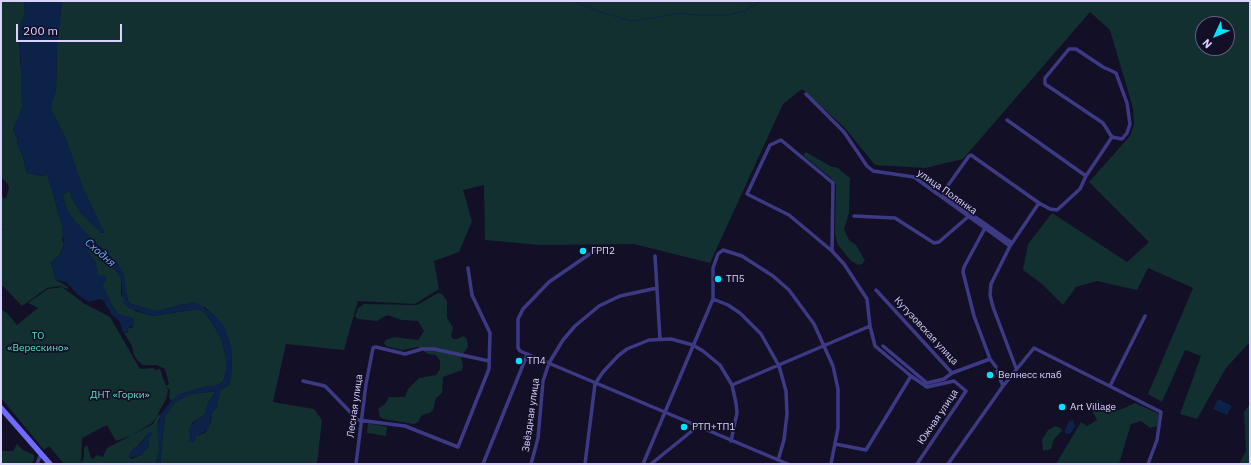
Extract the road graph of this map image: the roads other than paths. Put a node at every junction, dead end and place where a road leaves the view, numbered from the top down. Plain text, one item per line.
1 (806, 94) dead end
2 (1007, 120) dead end
3 (1112, 137) junction
4 (1086, 176) junction
5 (1039, 203) junction
6 (854, 216) dead end
7 (969, 216) junction
8 (985, 228) junction
9 (1011, 244) junction
10 (597, 249) dead end
11 (832, 251) junction
12 (655, 256) dead end
13 (468, 268) dead end
14 (657, 288) junction
15 (876, 290) dead end
16 (713, 299) junction
17 (1145, 316) dead end
18 (870, 326) junction
19 (660, 339) junction
20 (825, 344) junction
21 (693, 345) junction
22 (883, 346) dead end
23 (527, 355) junction
24 (990, 359) junction
25 (489, 361) junction
26 (549, 363) junction
27 (779, 366) junction
28 (1016, 368) junction
29 (952, 373) junction
30 (911, 376) junction
31 (303, 381) dead end
32 (595, 384) junction
33 (732, 385) junction
34 (1003, 386) junction
35 (1110, 386) junction
36 (1, 408) edge
37 (664, 413) junction
38 (361, 421) junction
39 (698, 426) junction
40 (731, 441) junction
41 (835, 444) junction
42 (41, 454) junction
43 (778, 460) junction
44 (37, 464) edge
45 (50, 464) edge
46 (356, 464) edge
47 (483, 464) edge
48 (531, 464) edge
49 (585, 464) edge
50 (643, 464) edge
51 (651, 464) edge
52 (788, 464) edge
53 (831, 464) edge
54 (917, 464) edge
55 (948, 464) edge
56 (1148, 464) edge

1 - 7 street, улица Полянка
2 - 4 street
3 - 3 street
3 - 4 street
4 - 5 street
5 - 9 street
5 - 9 street
6 - 7 street
7 - 8 street, улица Полянка
8 - 9 street, улица Полянка
8 - 24 street
9 - 28 street
10 - 23 street
11 - 11 street, Южная улица
11 - 18 street, Южная улица
12 - 14 street
13 - 25 street
14 - 19 street
14 - 26 street, Звёздная улица
15 - 29 street, Кутузовская улица
16 - 20 street
16 - 21 street
16 - 27 street
17 - 35 street
18 - 20 street
18 - 30 street, Южная улица
19 - 21 street
19 - 32 street
20 - 27 street
20 - 41 street
21 - 33 street
21 - 37 street
22 - 29 street
23 - 26 street
23 - 47 street
24 - 29 street, Кутузовская улица
24 - 34 street
25 - 38 street, Лесная улица
25 - 38 street
26 - 32 street
26 - 48 street, Звёздная улица
27 - 33 street
27 - 43 street
28 - 34 street
28 - 35 street
30 - 41 street
30 - 54 street, Южная улица
31 - 38 street
32 - 37 street
32 - 49 street
33 - 40 street
34 - 55 street
35 - 56 street
36 - 42 main road
37 - 39 street
37 - 50 street
38 - 46 street, Лесная улица
39 - 40 street
39 - 51 street
40 - 43 street
41 - 53 street
42 - 44 street
42 - 45 main road
43 - 52 street

